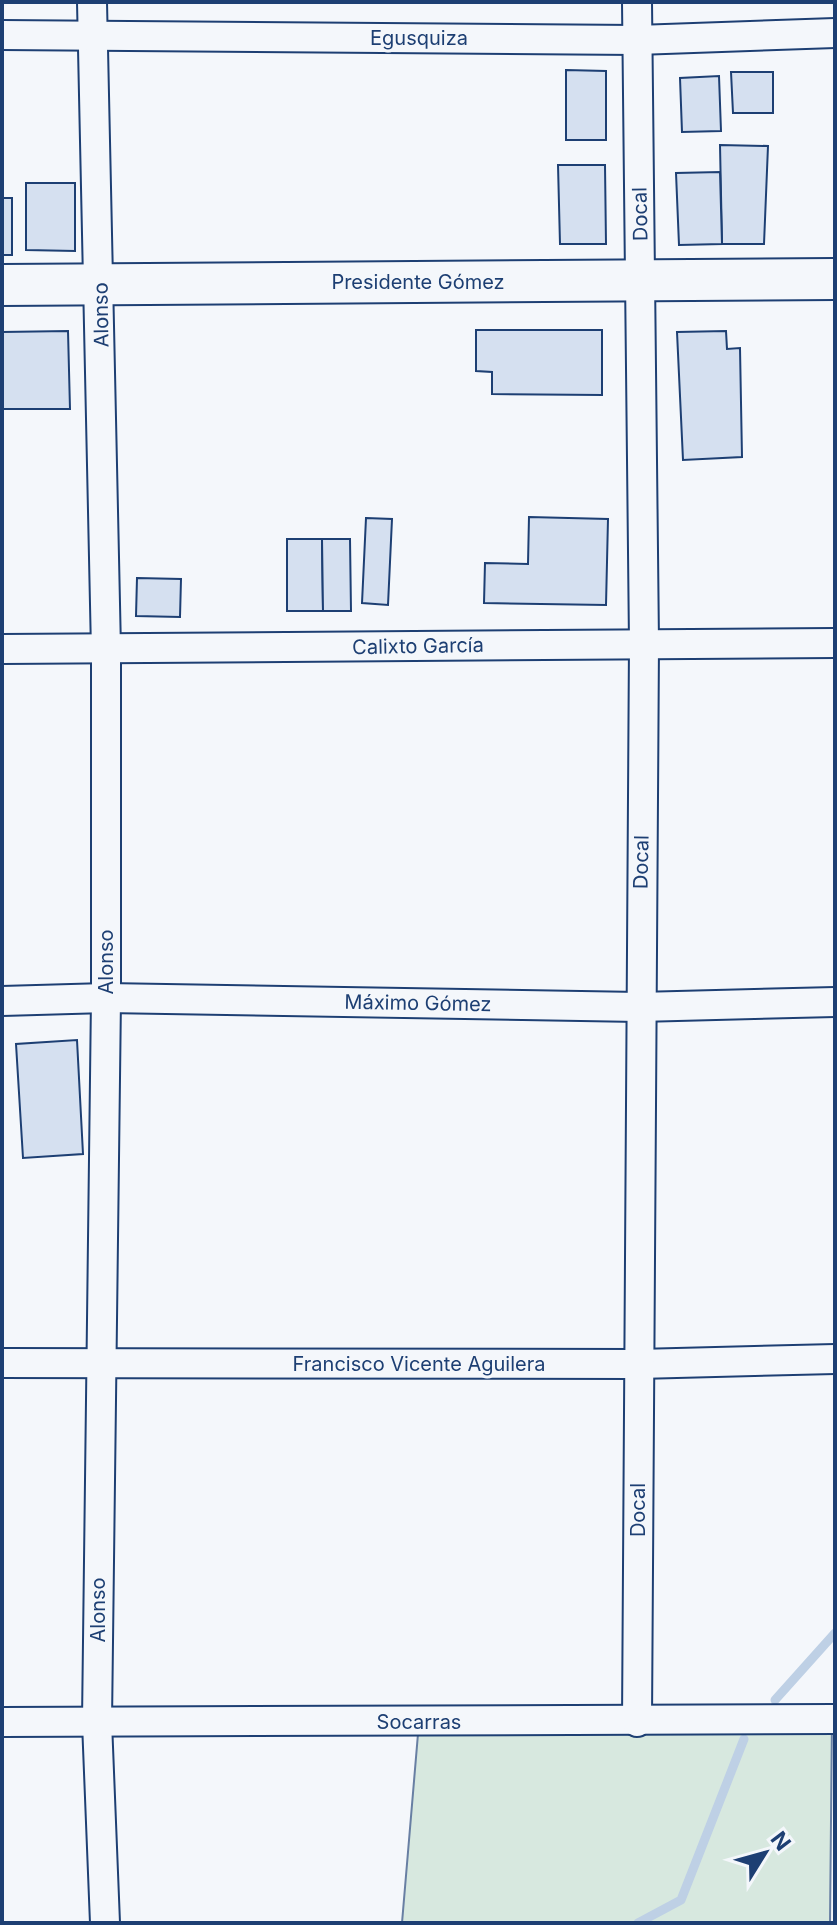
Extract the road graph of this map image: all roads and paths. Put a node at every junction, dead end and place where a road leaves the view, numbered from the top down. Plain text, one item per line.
1 (92, 2) edge
2 (637, 2) edge
3 (835, 33) edge
4 (2, 35) edge
5 (91, 35) junction
6 (637, 40) junction
7 (835, 279) edge
8 (640, 281) junction
9 (101, 284) junction
10 (2, 285) edge
11 (644, 643) junction
12 (835, 643) edge
13 (2, 649) edge
14 (106, 650) junction
15 (106, 998) junction
16 (2, 1001) edge
17 (835, 1002) edge
18 (639, 1007) junction
19 (835, 1359) edge
20 (2, 1363) edge
21 (100, 1363) junction
22 (638, 1364) junction
23 (835, 1719) edge
24 (2, 1722) edge
25 (97, 1722) junction
26 (637, 1722) junction
27 (105, 1923) edge

1 - 5 street, Alonso
2 - 6 street, Docal
3 - 6 street, Egusquiza
4 - 5 street, Egusquiza
5 - 6 street, Egusquiza
5 - 9 street, Alonso
6 - 8 street, Docal
7 - 8 main road, Presidente Gómez
8 - 9 main road, Presidente Gómez
8 - 11 street, Docal
9 - 10 main road, Presidente Gómez
9 - 14 street, Alonso
11 - 12 street, Calixto García
11 - 14 street, Calixto García
11 - 18 street, Docal
13 - 14 street, Calixto García
14 - 15 street, Alonso
15 - 16 street, Máximo Gómez
15 - 18 street, Máximo Gómez
15 - 21 street, Alonso
17 - 18 street, Máximo Gómez
18 - 22 street, Docal
19 - 22 street, Francisco Vicente Aguilera
20 - 21 street, Francisco Vicente Aguilera
21 - 22 street, Francisco Vicente Aguilera
21 - 25 street, Alonso
22 - 26 street, Docal
23 - 26 street, Socarras
24 - 25 street, Socarras
25 - 26 street, Socarras
25 - 27 street, Alonso

